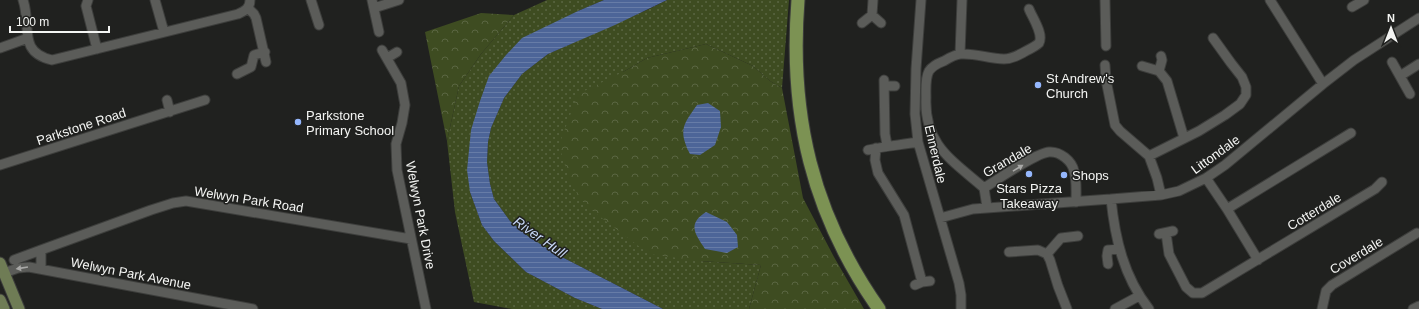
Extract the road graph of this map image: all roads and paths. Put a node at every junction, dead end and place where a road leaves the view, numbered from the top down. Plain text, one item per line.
1 (23, 0) edge
2 (88, 0) edge
3 (155, 0) edge
4 (311, 0) edge
5 (399, 0) edge
6 (798, 0) edge
7 (873, 0) edge
8 (921, 0) edge
9 (962, 0) edge
10 (1105, 0) edge
11 (1270, 0) edge
12 (1364, 0) edge
13 (249, 4) edge
14 (373, 4) edge
15 (1352, 7) dead end
16 (1028, 9) dead end
17 (872, 16) junction
18 (1419, 18) edge
19 (862, 23) dead end
20 (881, 23) dead end
21 (319, 25) dead end
22 (164, 32) junction
23 (379, 32) dead end
24 (28, 38) junction
25 (1213, 38) dead end
26 (1106, 46) dead end
27 (0, 48) edge
28 (97, 49) junction
29 (265, 52) junction
30 (397, 52) dead end
31 (960, 54) junction
32 (1161, 56) dead end
33 (266, 62) dead end
34 (1392, 62) dead end
35 (1419, 64) edge
36 (1105, 65) dead end
37 (1142, 66) dead end
38 (1158, 71) junction
39 (237, 74) dead end
40 (1400, 76) junction
41 (1323, 84) junction
42 (895, 86) dead end
43 (1410, 94) dead end
44 (167, 100) dead end
45 (206, 100) dead end
46 (170, 112) junction
47 (1351, 133) dead end
48 (1184, 138) junction
49 (918, 142) junction
50 (887, 145) junction
51 (1149, 156) junction
52 (0, 165) edge
53 (1206, 178) junction
54 (1382, 182) dead end
55 (984, 188) junction
56 (1161, 195) junction
57 (1111, 199) junction
58 (1076, 202) junction
59 (987, 207) junction
60 (1227, 209) junction
61 (940, 218) junction
62 (1166, 233) dead end
63 (1417, 233) dead end
64 (1078, 236) dead end
65 (411, 239) junction
66 (1119, 249) junction
67 (41, 250) junction
68 (1008, 252) dead end
69 (1047, 254) junction
70 (14, 260) dead end
71 (1258, 260) junction
72 (1108, 264) dead end
73 (2, 268) edge
74 (40, 269) junction
75 (922, 282) dead end
76 (1139, 296) junction
77 (0, 300) edge
78 (1419, 306) edge
79 (4, 309) edge
80 (19, 309) edge
81 (253, 309) edge
82 (426, 309) edge
83 (879, 309) edge
84 (961, 309) edge
85 (1067, 309) edge
86 (1116, 309) edge
87 (1149, 309) edge
88 (1322, 309) edge
89 (1413, 309) edge

1 - 24 street
2 - 28 street
3 - 22 street
4 - 21 street
5 - 14 street
6 - 83 highway
7 - 17 street
8 - 49 street, Ennerdale
9 - 31 street
10 - 26 street
11 - 41 street
12 - 15 street
13 - 22 street
13 - 29 street
14 - 23 street
16 - 31 street, Grandale
17 - 19 street
17 - 20 street
18 - 41 street, Littondale
22 - 28 street
24 - 27 street
24 - 28 street
25 - 48 street
29 - 33 street
29 - 39 street
30 - 65 street, Welwyn Park Drive
31 - 55 street, Grandale
32 - 38 street
34 - 40 street
35 - 40 street
36 - 51 street
37 - 38 street
38 - 48 street
40 - 43 street
41 - 53 street, Littondale
42 - 50 street
44 - 46 street
45 - 46 street, Parkstone Road
46 - 52 street, Parkstone Road
47 - 60 street
48 - 51 street
49 - 50 street
49 - 61 street, Ennerdale
50 - 75 street
51 - 56 street
53 - 56 street, Littondale
53 - 60 street
54 - 71 street, Cotterdale
55 -> 58 street, Grandale
55 - 59 street, Grandale
56 - 57 street, Littondale
57 - 58 street, Littondale
57 - 66 street
58 - 59 street, Littondale
59 - 61 street, Littondale
60 - 71 street
61 - 84 street, Ennerdale
62 - 71 street, Cotterdale
63 - 88 street, Coverdale
64 - 69 street
65 - 67 street, Welwyn Park Road
65 - 82 street, Welwyn Park Drive
66 - 72 street
66 - 76 street
67 - 70 street, Welwyn Park Road
67 - 74 street
68 - 69 street
69 - 85 street
74 -> 73 street, Welwyn Park Avenue
73 - 80 main road
74 - 81 street, Welwyn Park Avenue
76 - 86 street
76 - 87 street
77 - 79 main road
78 - 89 street

